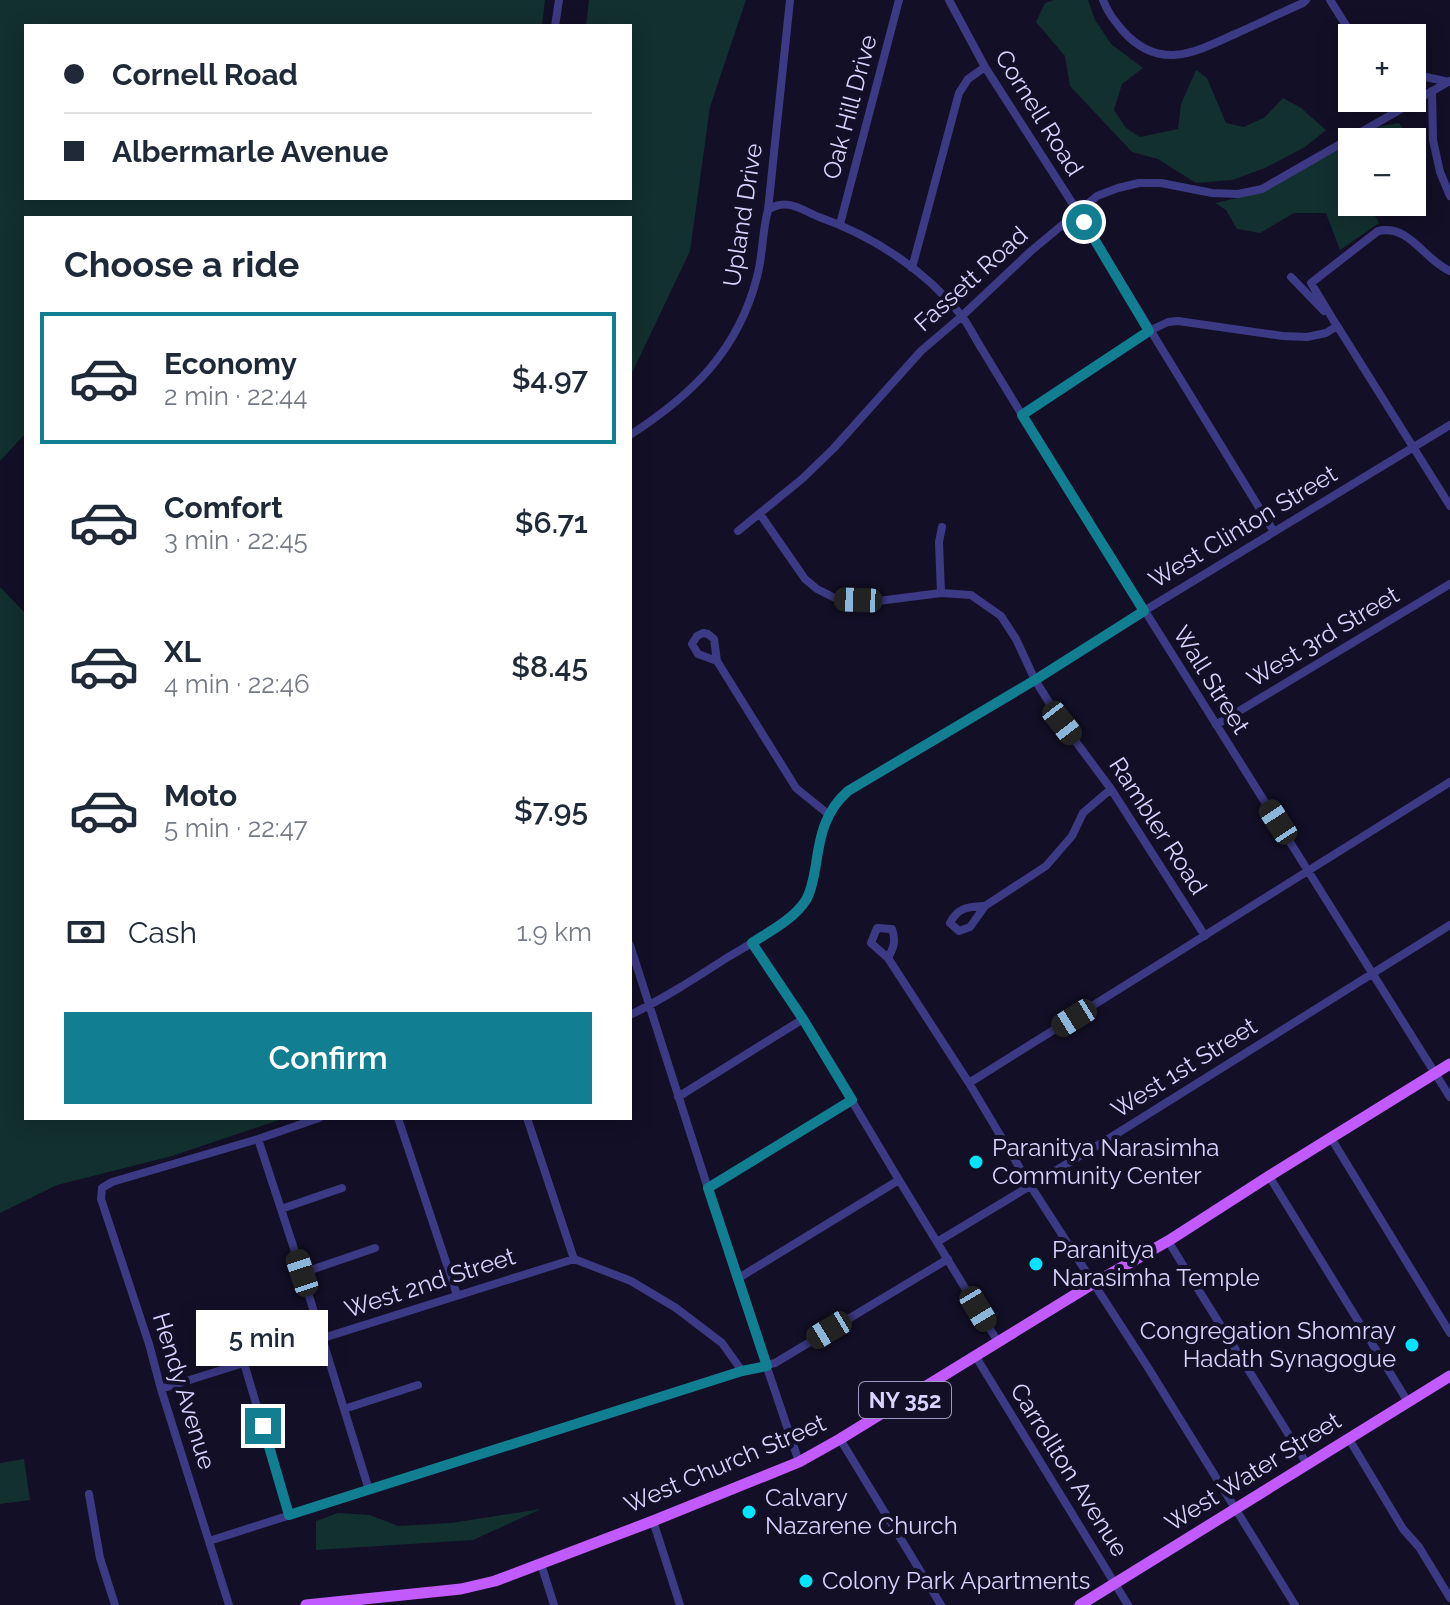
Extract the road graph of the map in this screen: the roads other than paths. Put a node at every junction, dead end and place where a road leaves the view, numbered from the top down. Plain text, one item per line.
1 (559, 0) edge
2 (790, 0) edge
3 (899, 0) edge
4 (949, 0) edge
5 (1103, 0) edge
6 (1306, 0) edge
7 (1329, 0) edge
8 (555, 24) edge
9 (1345, 24) edge
10 (985, 67) junction
11 (1426, 77) edge
12 (1450, 81) edge
13 (1432, 91) junction
14 (1426, 95) edge
15 (1398, 112) edge
16 (1450, 196) edge
17 (768, 210) junction
18 (1078, 212) junction
19 (840, 224) junction
20 (912, 268) junction
21 (1450, 271) edge
22 (1291, 277) dead end
23 (962, 316) junction
24 (1337, 326) junction
25 (1149, 331) junction
26 (1022, 415) junction
27 (1450, 425) edge
28 (632, 434) edge
29 (1414, 448) junction
30 (1450, 506) edge
31 (760, 514) junction
32 (942, 527) dead end
33 (738, 531) dead end
34 (1274, 532) junction
35 (1450, 584) edge
36 (941, 593) junction
37 (1144, 611) junction
38 (717, 661) dead end
39 (1035, 680) junction
40 (1216, 725) junction
41 (1450, 782) edge
42 (1111, 789) junction
43 (828, 814) junction
44 (1309, 871) junction
45 (985, 906) dead end
46 (1450, 925) edge
47 (1205, 936) junction
48 (752, 943) junction
49 (632, 951) edge
50 (888, 958) dead end
51 (1372, 973) junction
52 (650, 1005) junction
53 (632, 1014) edge
54 (803, 1019) junction
55 (1450, 1064) edge
56 (1435, 1074) junction
57 (969, 1083) junction
58 (678, 1097) junction
59 (1450, 1097) edge
60 (852, 1100) junction
61 (313, 1120) edge
62 (399, 1120) edge
63 (528, 1120) edge
64 (1331, 1138) junction
65 (258, 1139) junction
66 (1269, 1176) junction
67 (899, 1180) junction
68 (1030, 1185) junction
69 (342, 1188) dead end
70 (708, 1188) junction
71 (281, 1209) junction
72 (1168, 1241) junction
73 (937, 1242) junction
74 (375, 1248) dead end
75 (574, 1259) junction
76 (948, 1259) junction
77 (302, 1273) junction
78 (737, 1279) junction
79 (1094, 1283) junction
80 (457, 1295) junction
81 (1450, 1333) edge
82 (323, 1338) junction
83 (998, 1342) junction
84 (976, 1357) junction
85 (244, 1363) junction
86 (767, 1366) junction
87 (742, 1371) junction
88 (1450, 1376) edge
89 (418, 1385) dead end
90 (161, 1389) junction
91 (1408, 1402) junction
92 (344, 1409) junction
93 (840, 1439) junction
94 (1349, 1439) junction
95 (799, 1462) junction
96 (1307, 1464) junction
97 (369, 1490) junction
98 (89, 1494) dead end
99 (1236, 1509) junction
100 (289, 1515) junction
101 (653, 1521) junction
102 (209, 1541) junction
103 (541, 1564) junction
104 (1115, 1583) junction
105 (1450, 1598) edge
106 (403, 1600) edge
107 (115, 1605) edge
108 (229, 1605) edge
109 (306, 1605) edge
110 (554, 1605) edge
111 (680, 1605) edge
112 (941, 1605) edge
113 (1080, 1605) edge
114 (1128, 1605) edge
115 (1295, 1605) edge

1 - 8 street
2 - 17 street, Upland Drive
3 - 19 street, Oak Hill Drive
4 - 10 street, Cornell Road
5 - 6 street
7 - 9 street
10 - 18 street, Cornell Road
10 - 20 street
11 - 12 street
12 - 13 street, Fassett Road
13 - 14 street, Fassett Road
13 - 16 street
15 - 18 street, Fassett Road
17 - 19 street, Wall Street
17 - 28 street, Upland Drive
18 - 23 street, Fassett Road
18 - 25 street, Cornell Road
19 - 20 street, Wall Street
20 - 23 street, Wall Street
21 - 24 street
22 - 24 street
23 - 26 street, Wall Street
23 - 31 street, Fassett Road
24 - 25 street
24 - 29 street
25 - 26 street
25 - 34 street, Cornell Road
26 - 37 street, Wall Street
27 - 29 street, West Clinton Street
29 - 30 street
29 - 34 street, West Clinton Street
31 - 33 street, Fassett Road
31 - 36 street, Rambler Road
32 - 36 street
34 - 37 street, West Clinton Street
35 - 40 street, West 3rd Street
36 - 39 street, Rambler Road
37 - 39 street, West Clinton Street
37 - 40 street, Wall Street
38 - 43 street
39 - 42 street, Rambler Road
39 - 43 street, West Clinton Street
40 - 44 street, Wall Street
41 - 44 street
42 - 45 street
42 - 47 street, Rambler Road
43 - 48 street
44 - 47 street
44 - 51 street, Wall Street
46 - 51 street, West 1st Street
47 - 57 street
48 - 52 street
48 - 54 street
49 - 52 street
50 - 57 street
51 - 56 street, Wall Street
51 - 68 street, West 1st Street
52 - 53 street
52 - 58 street
54 - 58 street
54 - 60 street
55 - 56 main road, West Church Street / NY 352
56 - 59 street, Wall Street
56 - 64 main road, West Church Street / NY 352
57 - 68 street
58 - 70 street
60 - 67 street
60 - 70 street
61 - 65 street
62 - 80 street
63 - 75 street
64 - 66 main road, West Church Street / NY 352
64 - 81 street
65 - 71 street
65 - 90 street, Hendy Avenue
66 - 72 main road, West Church Street / NY 352
66 - 91 street
67 - 73 street
67 - 78 street
68 - 73 street, West 1st Street
68 - 79 street
69 - 71 street
70 - 78 street
71 - 77 street
72 - 79 main road, West Church Street / NY 352
72 - 96 street
73 - 76 street
74 - 77 street
75 - 80 street, West 2nd Street
75 - 87 street
76 - 83 street
76 - 86 street
77 - 82 street
78 - 86 street
79 - 83 main road, West Church Street / NY 352
79 - 99 street
80 - 82 street, West 2nd Street
82 - 85 street, West 2nd Street
82 - 92 street
83 - 84 main road, West Church Street / NY 352
84 - 93 main road, West Church Street / NY 352
84 - 104 street, Carrollton Avenue
85 - 90 street, West 2nd Street
85 - 100 street
86 - 87 street
86 - 95 street
87 - 97 street
88 - 91 main road, West Water Street
89 - 92 street
90 - 102 street, Hendy Avenue
91 - 94 main road, West Water Street
92 - 97 street
93 - 95 main road, West Church Street / NY 352
93 - 112 street
94 - 96 main road, West Water Street
94 - 105 street
95 - 101 main road, West Church Street / NY 352
96 - 99 main road, West Water Street
97 - 100 street
98 - 107 street
99 - 104 main road, West Water Street
99 - 115 street
100 - 102 street
101 - 103 main road, West Church Street / NY 352
101 - 111 street
102 - 108 street, Hendy Avenue
103 - 106 main road, West Church Street / NY 352
103 - 110 street
104 - 113 main road, West Water Street
104 - 114 street, Carrollton Avenue
106 - 109 main road, West Church Street / NY 352

